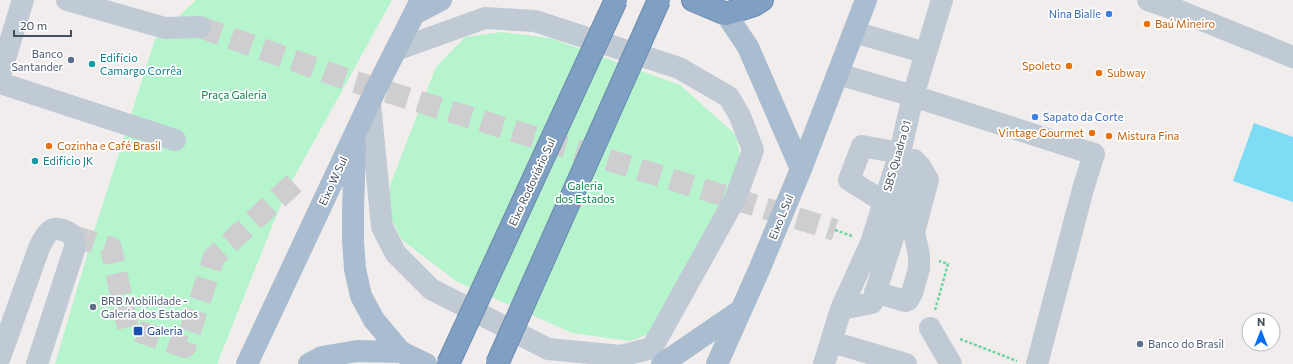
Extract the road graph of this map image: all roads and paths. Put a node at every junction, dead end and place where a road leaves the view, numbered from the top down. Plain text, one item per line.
1 (23, 0) edge
2 (67, 0) edge
3 (440, 0) edge
4 (616, 0) edge
5 (660, 0) edge
6 (693, 0) edge
7 (762, 0) edge
8 (866, 0) edge
9 (942, 0) edge
10 (1148, 0) edge
11 (417, 7) edge
12 (726, 14) junction
13 (200, 27) tunnel mouth
14 (854, 32) junction
15 (396, 50) junction
16 (926, 53) junction
17 (1293, 57) edge
18 (838, 74) junction
19 (0, 75) edge
20 (0, 83) edge
21 (913, 96) junction
22 (370, 103) junction
23 (355, 134) junction
24 (175, 140) dead end
25 (900, 149) junction
26 (801, 169) junction
27 (884, 202) junction
28 (919, 255) junction
29 (875, 292) junction
30 (841, 309) junction
31 (741, 310) junction
32 (930, 328) joint
33 (959, 339) dead end
34 (832, 342) junction
35 (401, 352) junction
36 (0, 357) edge
37 (1027, 363) edge
38 (37, 364) edge
39 (247, 364) edge
40 (309, 364) edge
41 (426, 364) edge
42 (448, 364) edge
43 (497, 364) edge
44 (662, 364) edge
45 (717, 364) edge
46 (824, 364) edge
47 (906, 364) edge
48 (951, 364) edge

1 - 19 street
2 - 13 street
3 - 11 main road
4 - 42 highway, Eixo Rodoviário Sul, bridge
5 - 43 highway, bridge
6 - 12 highway
7 - 12 highway
8 - 14 main road, Eixo L Sul
9 - 16 street, SBS Quadra 01
10 - 17 street
11 - 15 main road, Eixo W Sul
12 - 26 main road
14 - 16 street
14 - 18 main road, Eixo L Sul
15 - 22 main road, Eixo W Sul
15 - 22 street
16 - 21 street, SBS Quadra 01
18 - 21 street
18 - 26 main road, Eixo L Sul
20 - 24 street
21 - 25 street, SBS Quadra 01
21 - 37 street
22 - 23 main road, Eixo W Sul
23 - 35 main road
23 - 39 main road, Eixo W Sul
25 - 27 street, SBS Quadra 01
25 - 27 street
25 - 28 street
25 - 29 street
26 - 31 main road, Eixo L Sul
27 - 30 street, SBS Quadra 01
28 - 29 street
28 - 32 path
29 - 30 street
30 - 34 street, SBS Quadra 01
31 - 44 main road
31 - 45 main road, Eixo L Sul
32 - 48 street
33 - 37 path
34 - 46 street, SBS Quadra 01
34 - 47 street
35 - 40 main road
35 - 41 main road
36 - 38 street

